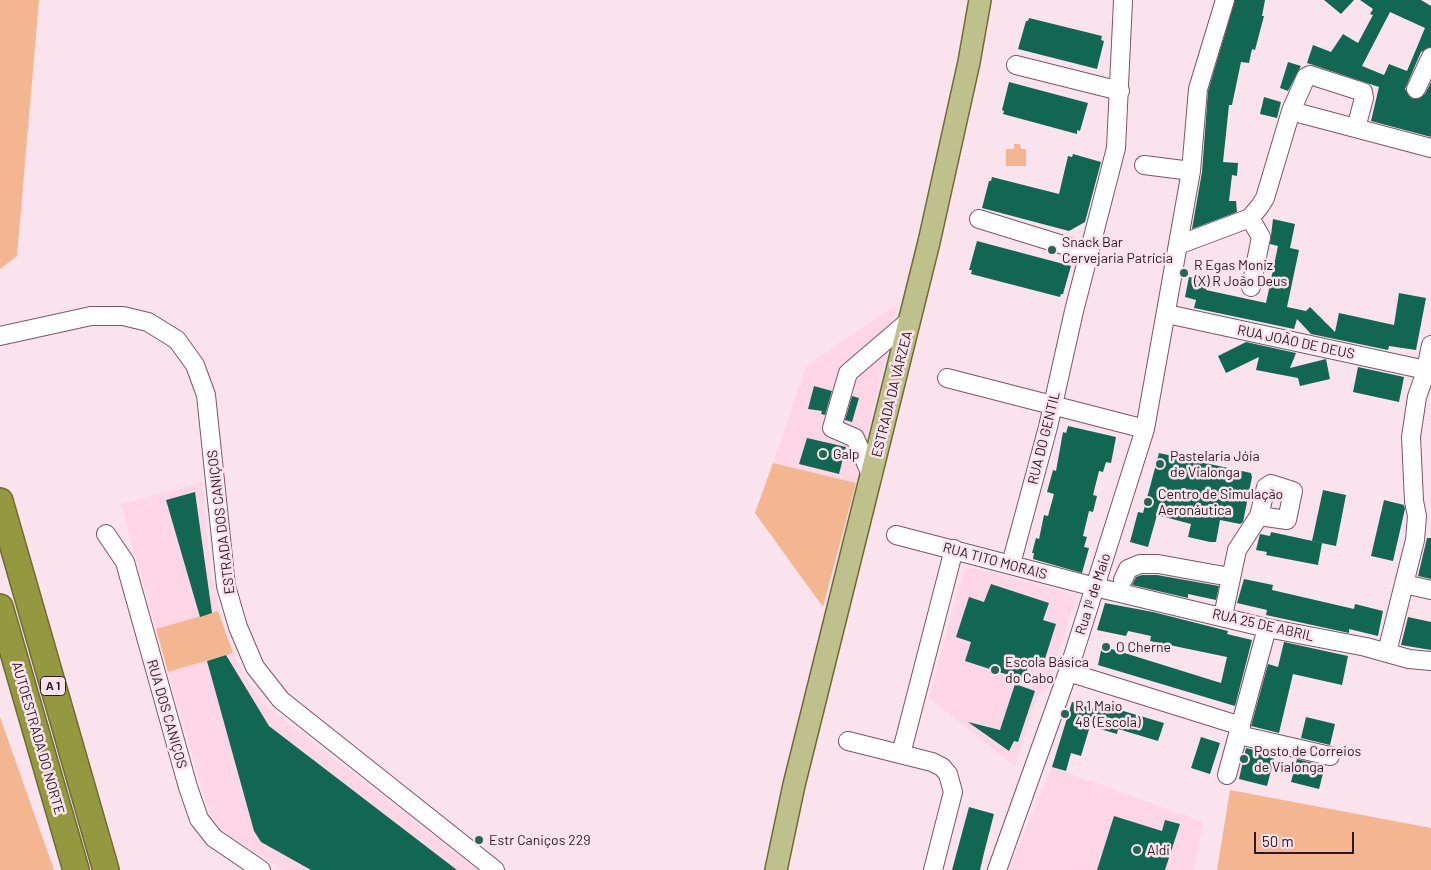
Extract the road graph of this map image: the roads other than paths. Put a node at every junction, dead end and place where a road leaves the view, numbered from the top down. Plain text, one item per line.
1 (980, 0) edge
2 (1123, 0) edge
3 (1225, 0) edge
4 (1431, 57) edge
5 (1016, 65) dead end
6 (1416, 89) dead end
7 (1120, 91) junction
8 (1291, 111) junction
9 (1356, 128) junction
10 (1431, 148) edge
11 (1144, 165) dead end
12 (1191, 171) junction
13 (1250, 218) junction
14 (979, 219) dead end
15 (1178, 245) junction
16 (1089, 253) junction
17 (1251, 287) dead end
18 (1167, 314) junction
19 (911, 319) junction
20 (0, 336) edge
21 (1431, 345) edge
22 (1426, 370) junction
23 (947, 378) dead end
24 (1052, 406) junction
25 (1145, 429) junction
26 (872, 476) junction
27 (0, 501) edge
28 (1259, 516) dead end
29 (106, 534) dead end
30 (896, 535) dead end
31 (954, 550) junction
32 (1011, 564) junction
33 (1230, 577) junction
34 (1123, 580) dead end
35 (1404, 584) junction
36 (1095, 587) junction
37 (1431, 590) edge
38 (0, 607) edge
39 (1223, 616) junction
40 (1267, 628) junction
41 (1386, 652) junction
42 (1431, 661) edge
43 (1068, 672) junction
44 (1240, 731) junction
45 (848, 741) dead end
46 (901, 754) junction
47 (1330, 756) dead end
48 (1227, 775) dead end
49 (794, 785) junction
50 (76, 870) edge
51 (106, 870) edge
52 (261, 870) edge
53 (495, 870) edge
54 (763, 870) edge
55 (776, 870) edge
56 (933, 870) edge
57 (997, 870) edge

1 - 19 main road, ESTRADA DA VÁRZEA
2 - 7 street, RUA DO GENTIL
3 - 12 street, Rua 1º de Maio
4 - 6 street
5 - 7 street
7 - 16 street, RUA DO GENTIL
8 - 9 street
8 - 9 street
8 - 13 street
9 - 10 street
11 - 12 street
12 - 15 street, Rua 1º de Maio
13 - 15 street
13 - 17 street
14 - 16 street
15 - 18 street, Rua 1º de Maio
16 - 24 street, RUA DO GENTIL
18 - 22 street, RUA JOÃO DE DEUS
18 - 25 street, Rua 1º de Maio
19 - 26 main road, ESTRADA DA VÁRZEA
19 - 26 street
20 - 53 street, ESTRADA DOS CANIÇOS
21 - 22 street
22 - 35 street
23 - 24 street
24 - 25 street
24 - 32 street, RUA DO GENTIL
25 - 36 street, Rua 1º de Maio
26 - 49 main road, ESTRADA DA VÁRZEA
27 - 51 highway, AUTOESTRADA DO NORTE / A 1
28 - 33 street
29 - 52 street, RUA DOS CANIÇOS
30 - 31 street, RUA TITO MORAIS
31 - 32 street, RUA TITO MORAIS
31 - 46 street
32 - 36 street, RUA TITO MORAIS
33 - 34 street
33 - 39 street
35 - 37 street
35 - 41 street
36 - 39 street, RUA 25 DE ABRIL
36 - 43 street, Rua 1º de Maio
38 - 50 highway, AUTOESTRADA DO NORTE / A 1
39 - 40 street, RUA 25 DE ABRIL
40 - 41 street, RUA 25 DE ABRIL
40 - 44 street
41 - 42 street, RUA 25 DE ABRIL
43 - 44 street
43 - 57 street, Rua 1º de Maio
44 - 47 street
44 - 48 street
45 - 46 street
46 - 56 street
49 - 54 main road, ESTRADA DA VÁRZEA
49 - 55 main road, ESTRADA DA VÁRZEA

